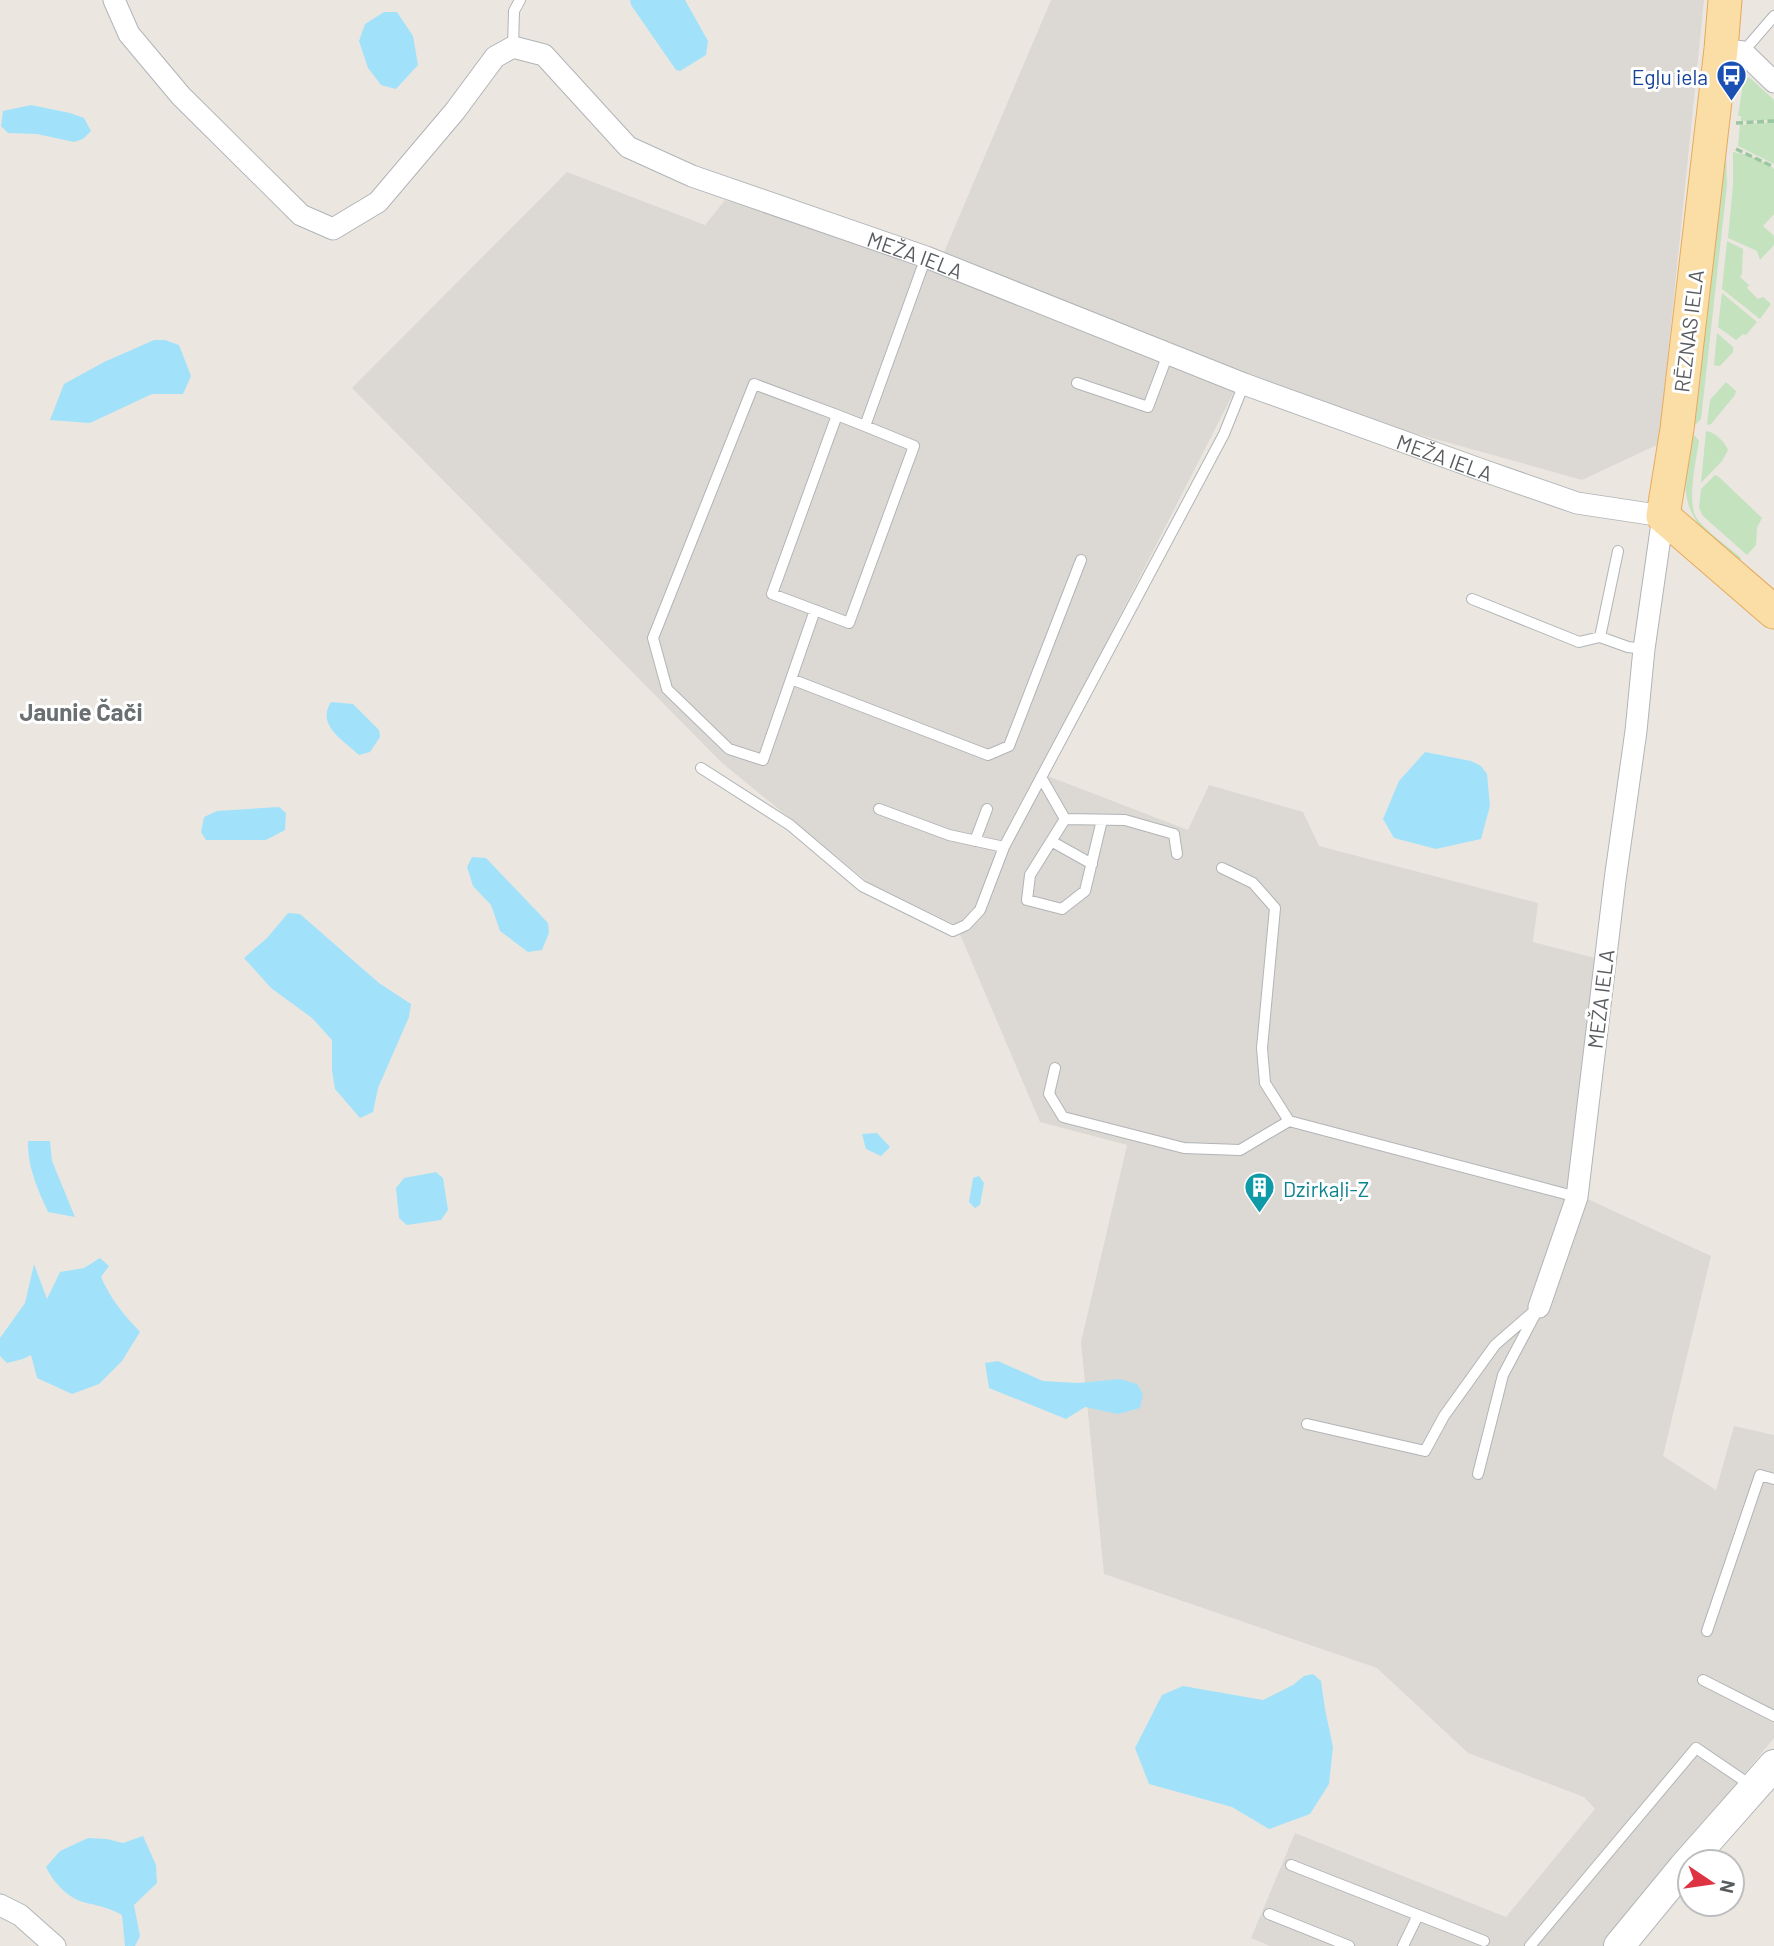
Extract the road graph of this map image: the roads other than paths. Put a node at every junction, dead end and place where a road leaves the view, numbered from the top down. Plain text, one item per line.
1 (114, 0) edge
2 (520, 0) edge
3 (1725, 0) edge
4 (1774, 16) edge
5 (513, 47) junction
6 (1732, 50) junction
7 (1774, 82) edge
8 (926, 257) junction
9 (1168, 354) junction
10 (1076, 383) dead end
11 (1244, 384) junction
12 (837, 415) junction
13 (864, 426) junction
14 (1663, 516) junction
15 (1618, 551) dead end
16 (1081, 560) dead end
17 (1472, 600) dead end
18 (815, 610) junction
19 (1774, 612) edge
20 (1600, 637) junction
21 (1644, 649) junction
22 (791, 679) junction
23 (702, 768) dead end
24 (1041, 777) junction
25 (879, 808) dead end
26 (987, 809) dead end
27 (1065, 819) junction
28 (1102, 820) junction
29 (975, 841) junction
30 (1051, 841) junction
31 (1004, 847) junction
32 (1177, 854) dead end
33 (1091, 864) junction
34 (1222, 868) dead end
35 (1055, 1068) dead end
36 (1289, 1121) junction
37 (1577, 1197) junction
38 (1539, 1307) junction
39 (1307, 1424) dead end
40 (1478, 1475) dead end
41 (1774, 1479) edge
42 (1707, 1631) dead end
43 (1703, 1680) dead end
44 (1774, 1716) edge
45 (1774, 1765) edge
46 (1754, 1787) junction
47 (1291, 1865) dead end
48 (0, 1905) edge
49 (1269, 1914) dead end
50 (1418, 1915) junction
51 (1484, 1941) dead end
52 (55, 1946) edge
53 (1349, 1946) edge
54 (1404, 1946) edge
55 (1530, 1946) edge
56 (1619, 1946) edge

1 - 5 street
2 - 5 lane
3 - 6 main road, RĒZNAS IELA
4 - 6 lane
5 - 8 street, MEŽA IELA
6 - 7 street
6 - 14 main road, RĒZNAS IELA
8 - 9 street, MEŽA IELA
8 - 13 lane
9 - 10 lane
9 - 11 street, MEŽA IELA
11 - 14 street, MEŽA IELA
11 - 24 lane
12 - 13 lane
12 - 18 lane
12 - 22 lane
13 - 18 lane
14 - 19 main road
14 - 21 street, MEŽA IELA
15 - 20 lane
16 - 22 lane
17 - 20 lane
18 - 22 lane
20 - 21 lane
21 - 37 street, MEŽA IELA
23 - 31 lane
24 - 27 lane
24 - 31 lane
25 - 29 lane
26 - 29 lane
27 - 28 lane
27 - 30 lane
28 - 32 lane
28 - 33 lane
29 - 31 lane
30 - 33 lane
30 - 33 lane
34 - 36 lane
35 - 36 lane
36 - 37 lane
37 - 38 street, MEŽA IELA
38 - 39 lane
38 - 40 lane
41 - 42 lane
43 - 44 lane
45 - 46 main road
46 - 55 lane
46 - 56 main road
47 - 50 lane
48 - 52 street
49 - 53 lane
50 - 51 lane
50 - 54 lane

